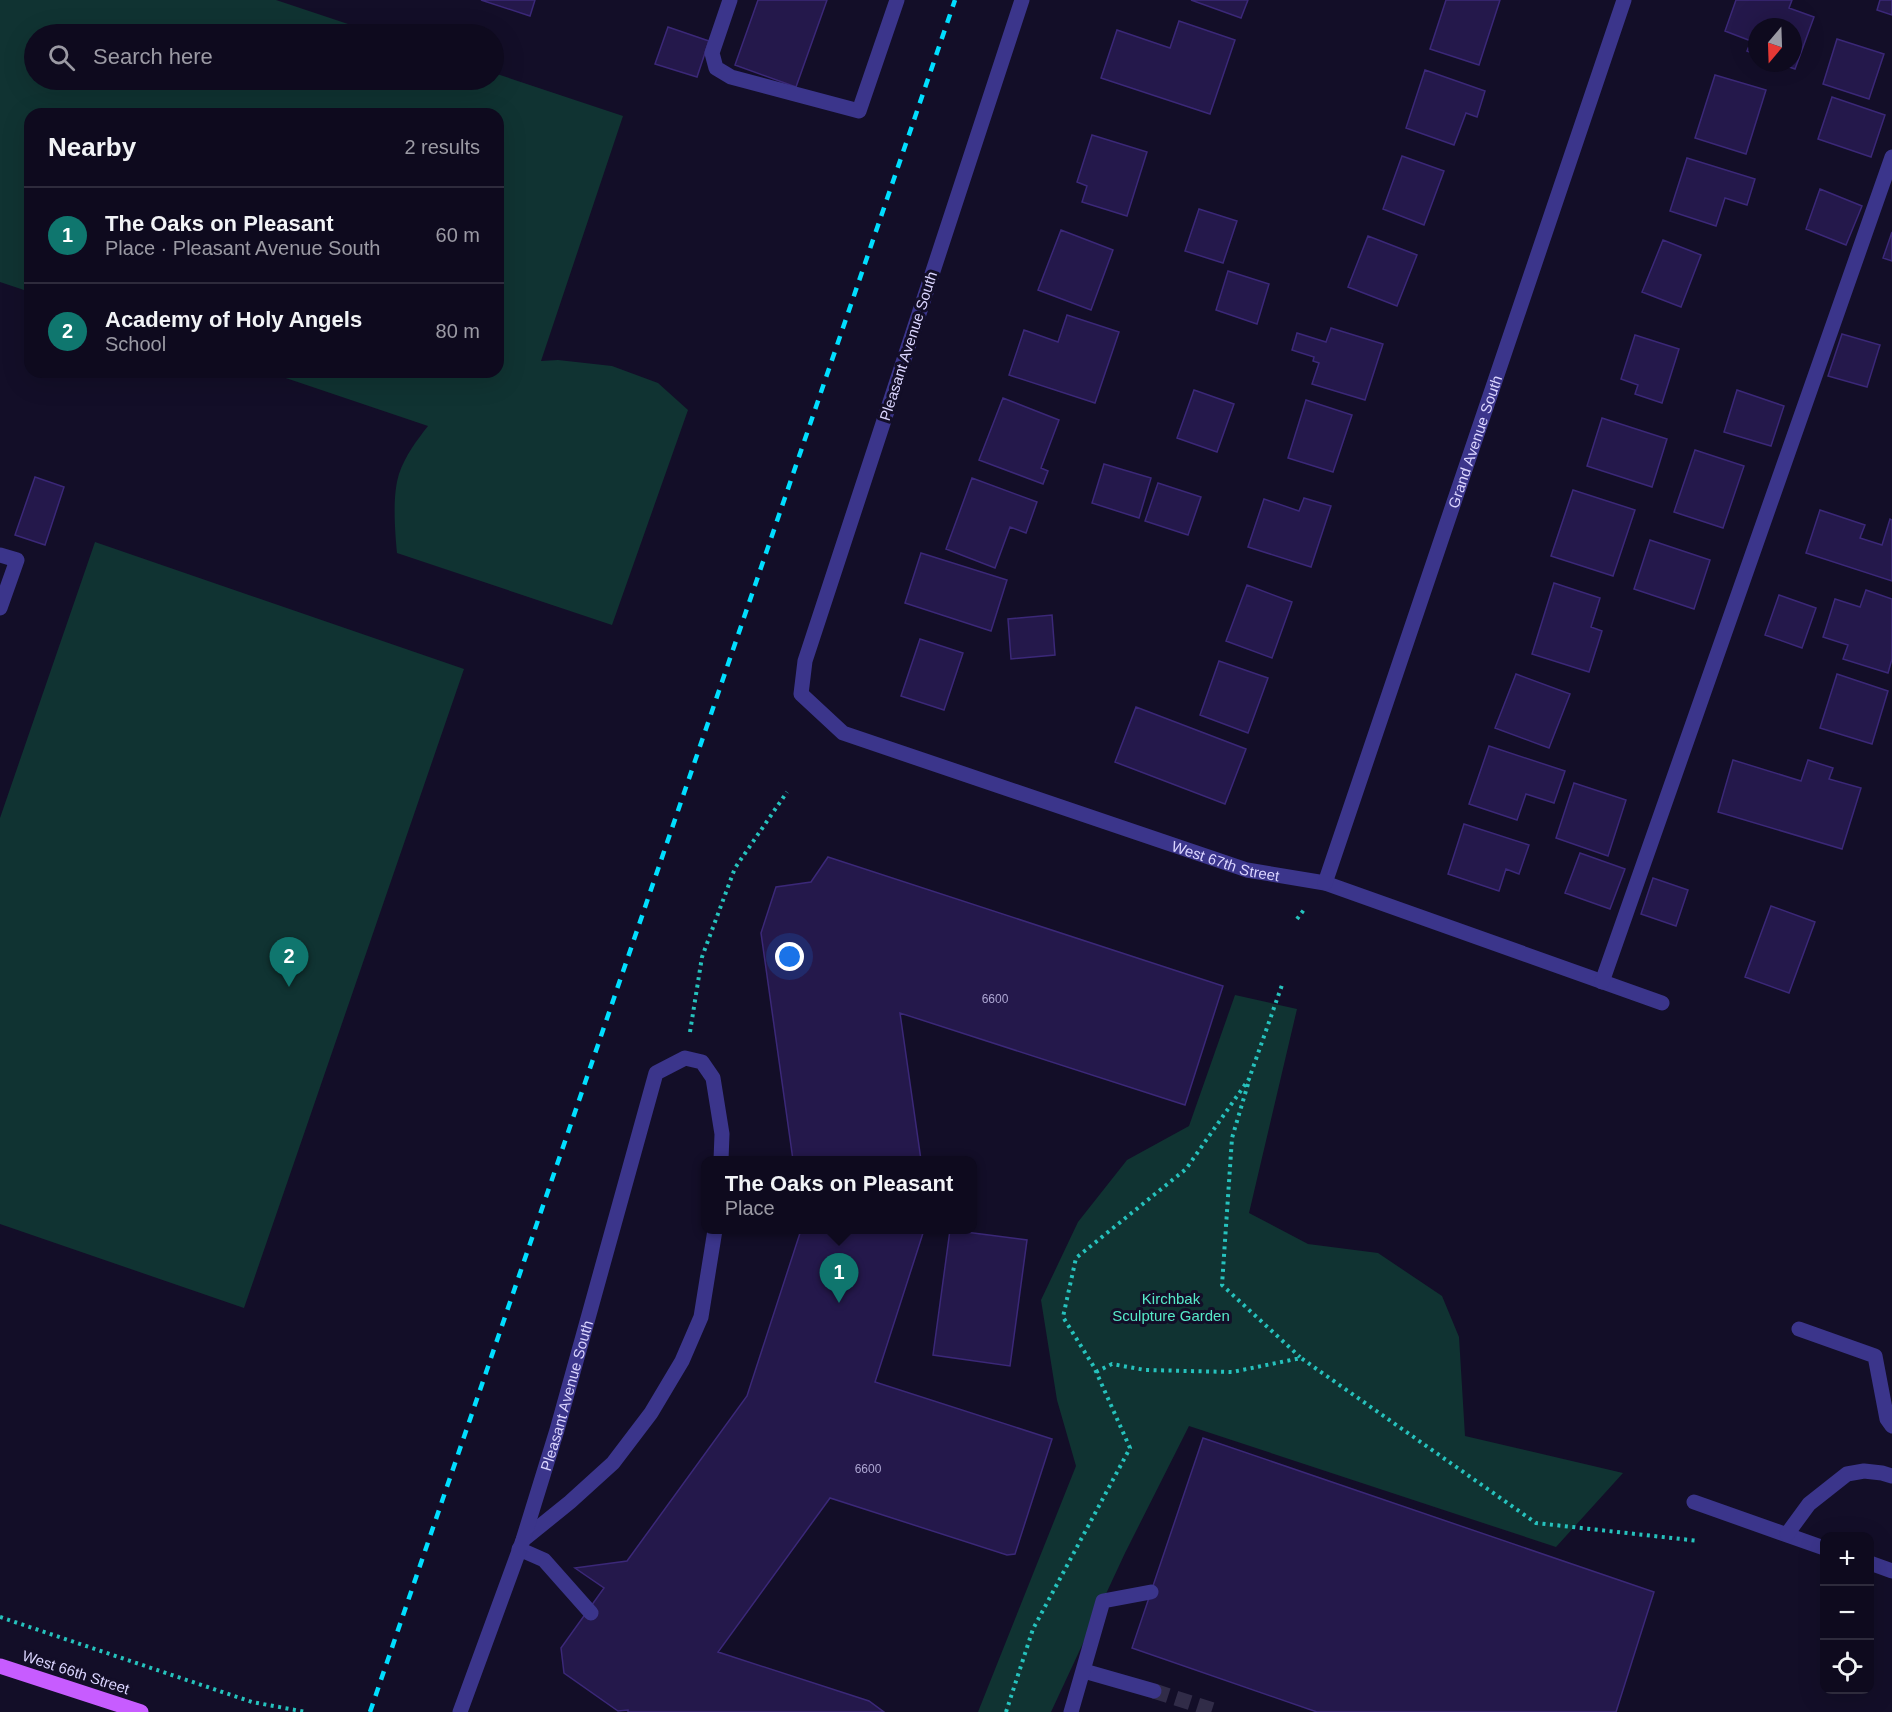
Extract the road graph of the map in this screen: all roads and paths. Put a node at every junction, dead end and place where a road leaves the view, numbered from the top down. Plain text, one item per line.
1 (730, 0) edge
2 (897, 0) edge
3 (1022, 0) edge
4 (1624, 0) edge
5 (1892, 158) edge
6 (0, 555) edge
7 (0, 608) edge
8 (801, 694) joint
9 (787, 792) dead end
10 (1325, 883) junction
11 (1602, 982) junction
12 (1282, 985) dead end
13 (1662, 1003) dead end
14 (685, 1058) junction
15 (1249, 1079) junction
16 (721, 1156) edge
17 (714, 1234) edge
18 (1799, 1329) dead end
19 (1300, 1358) junction
20 (1096, 1372) junction
21 (1892, 1426) edge
22 (1892, 1476) edge
23 (1694, 1502) dead end
24 (1787, 1534) junction
25 (1699, 1541) dead end
26 (521, 1544) junction
27 (1820, 1546) edge
28 (1874, 1565) edge
29 (1892, 1571) edge
30 (1151, 1592) dead end
31 (591, 1613) dead end
32 (0, 1617) edge
33 (0, 1666) edge
34 (1084, 1671) junction
35 (1154, 1691) tunnel mouth
36 (141, 1712) edge
37 (306, 1712) edge
38 (460, 1712) edge
39 (1006, 1712) edge
40 (1071, 1712) edge

1 - 2 street
3 - 8 street, Pleasant Avenue South
4 - 10 street, Grand Avenue South
5 - 11 street
6 - 7 street
8 - 10 street, West 67th Street
9 - 14 path
10 - 11 street, West 67th Street
11 - 13 street, West 67th Street
12 - 15 path
14 - 16 street
14 - 26 street, Pleasant Avenue South
15 - 19 path
15 - 20 path
17 - 26 street
18 - 21 street
19 - 20 path
19 - 25 path
20 - 39 path
22 - 24 street
23 - 24 street
24 - 27 street
26 - 31 street
26 - 38 street, Pleasant Avenue South
28 - 29 street
30 - 34 street
32 - 37 path
33 - 36 main road, West 66th Street
34 - 35 street
34 - 40 street

